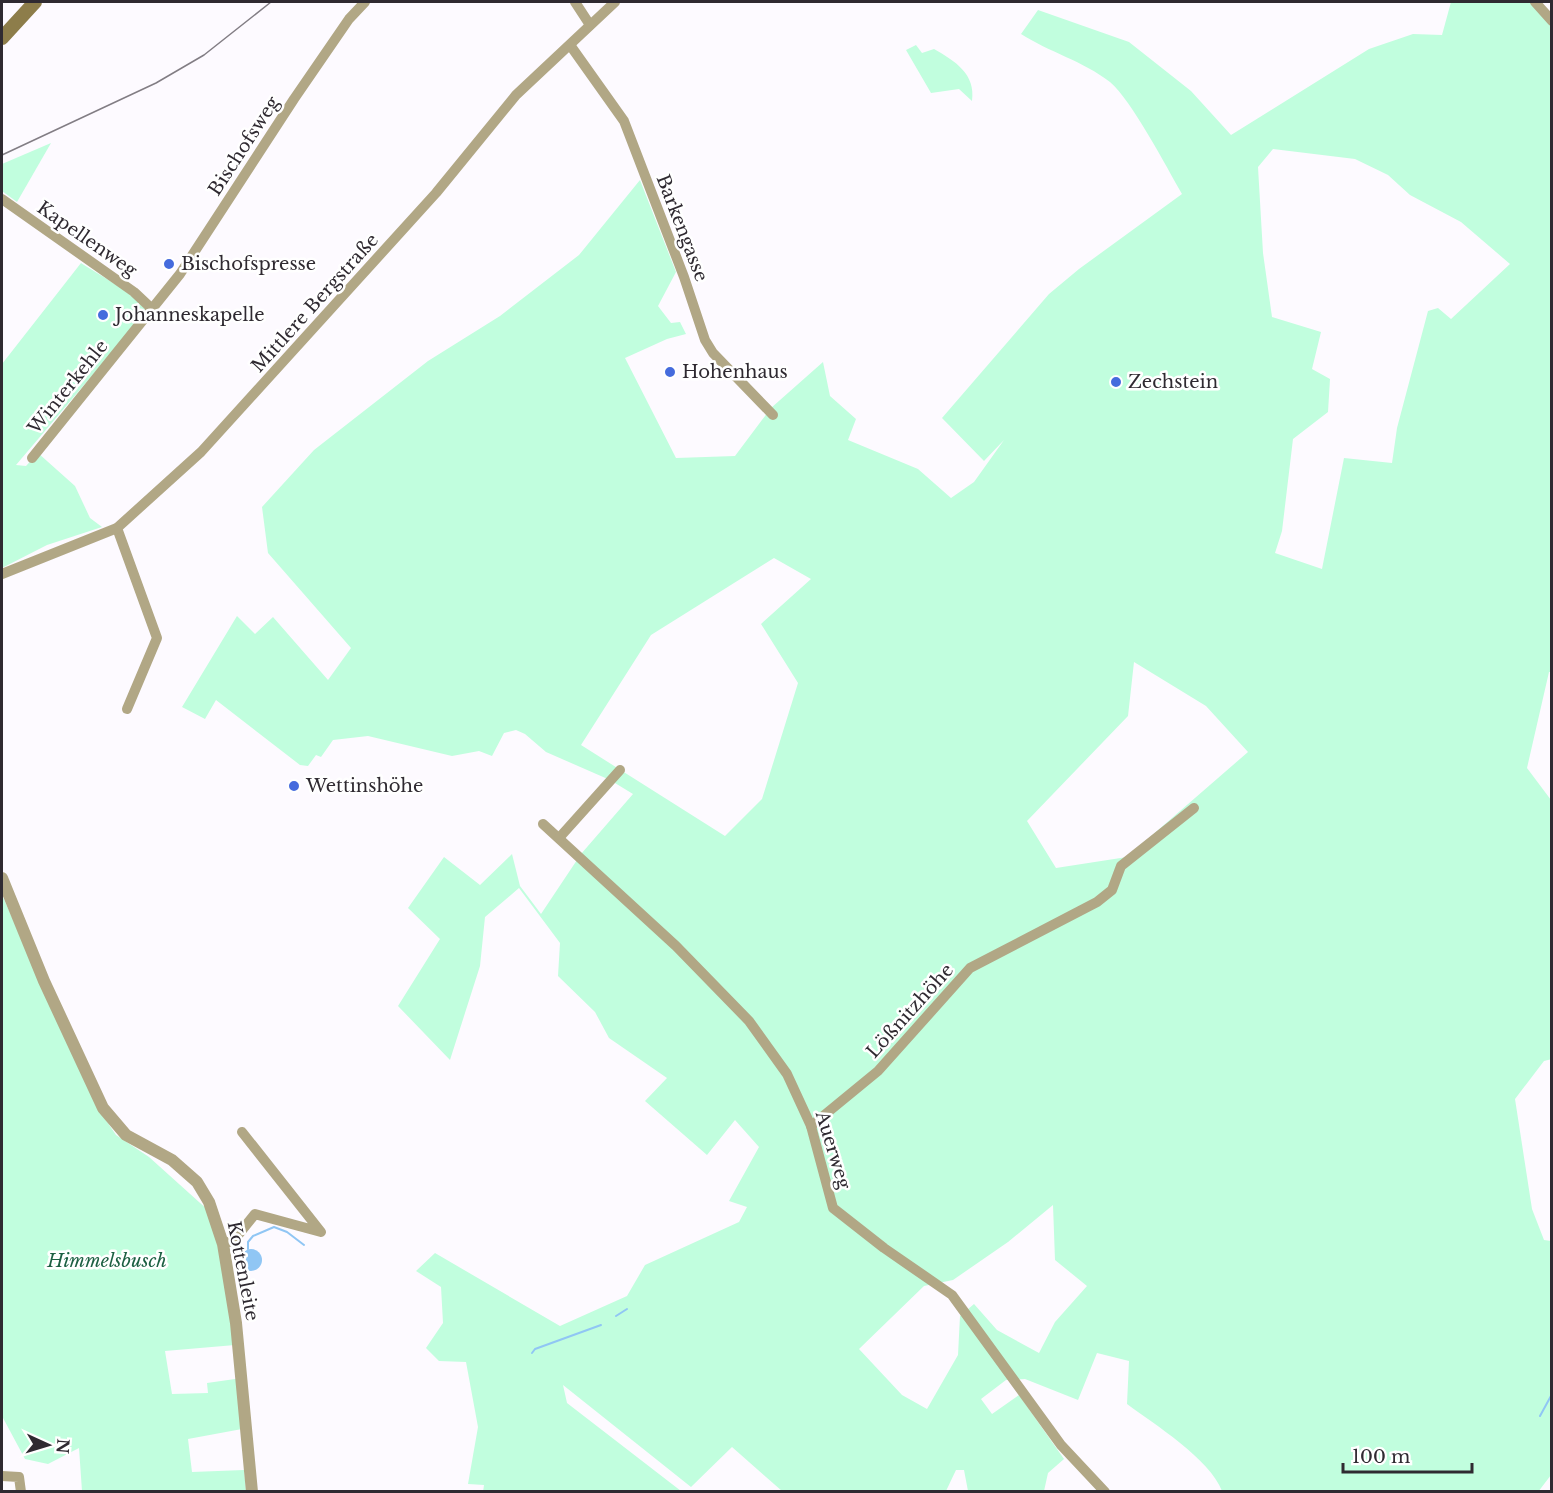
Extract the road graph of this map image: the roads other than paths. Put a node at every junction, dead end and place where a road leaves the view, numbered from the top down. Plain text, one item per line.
1 (35, 2) edge
2 (365, 2) edge
3 (575, 2) edge
4 (615, 2) edge
5 (1535, 2) edge
6 (1551, 21) edge
7 (590, 25) junction
8 (2, 38) edge
9 (570, 45) junction
10 (2, 199) edge
11 (151, 308) junction
12 (773, 415) dead end
13 (32, 458) dead end
14 (117, 528) junction
15 (2, 574) edge
16 (127, 708) dead end
17 (620, 770) dead end
18 (1194, 808) dead end
19 (543, 824) dead end
20 (559, 838) junction
21 (2, 878) edge
22 (811, 1126) junction
23 (242, 1132) dead end
24 (303, 1209) junction
25 (296, 1227) junction
26 (223, 1244) junction
27 (2, 1476) edge
28 (21, 1491) edge
29 (252, 1491) edge
30 (1105, 1491) edge

1 - 8 main road
2 - 11 street, Bischofsweg
3 - 7 street
4 - 7 street, Mittlere Bergstraße
5 - 6 street
7 - 9 street, Mittlere Bergstraße
9 - 12 street, Barkengasse
9 - 14 street, Mittlere Bergstraße
10 - 11 street, Kapellenweg
11 - 13 street, Winterkehle
14 - 15 street, Mittlere Bergstraße
14 - 16 street
17 - 20 street
18 - 22 street, Lößnitzhöhe
19 - 20 street, Auerweg
20 - 22 street, Auerweg
21 - 26 street, Kottenleite
22 - 30 street, Auerweg
23 - 24 street
24 - 25 street
24 - 25 street
25 - 26 street
26 - 29 street, Kottenleite
27 - 28 street

